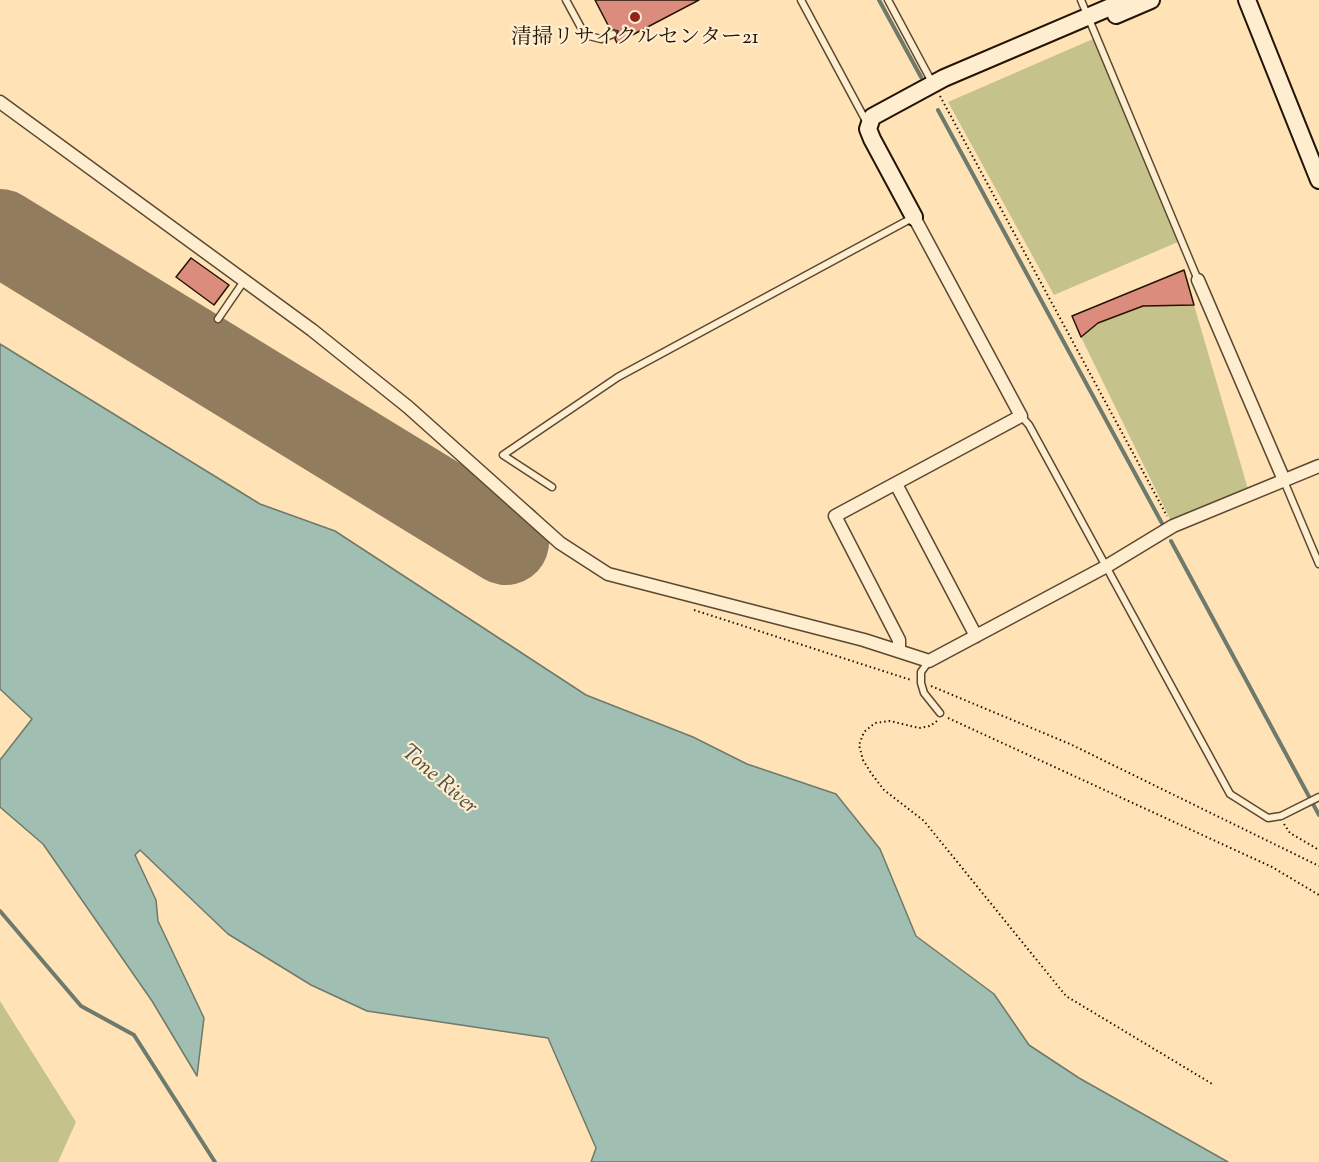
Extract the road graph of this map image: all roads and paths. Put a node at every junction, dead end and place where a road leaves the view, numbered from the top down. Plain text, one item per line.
1 (566, 0) edge
2 (801, 0) edge
3 (888, 0) edge
4 (1081, 0) edge
5 (1127, 0) edge
6 (1151, 0) edge
7 (1246, 0) edge
8 (1090, 20) junction
9 (613, 34) dead end
10 (935, 87) junction
11 (0, 102) edge
12 (868, 125) junction
13 (1319, 180) edge
14 (914, 217) junction
15 (1198, 280) joint
16 (244, 281) junction
17 (218, 319) dead end
18 (1021, 416) junction
19 (1319, 466) edge
20 (1284, 480) junction
21 (896, 484) junction
22 (552, 487) dead end
23 (1173, 526) junction
24 (1319, 564) edge
25 (1107, 566) junction
26 (689, 609) dead end
27 (976, 636) junction
28 (899, 650) junction
29 (929, 661) junction
30 (903, 678) dead end
31 (937, 689) dead end
32 (940, 713) junction
33 (1314, 800) edge
34 (1281, 816) junction
35 (1319, 850) edge
36 (1319, 866) edge
37 (1319, 895) edge
38 (1214, 1085) dead end

1 - 9 lane
2 - 12 lane
3 - 10 lane
4 - 8 lane
5 - 8 street
6 - 8 street
7 - 13 street
8 - 10 street
8 - 15 lane
10 - 12 street
10 - 23 path
11 - 16 street
12 - 14 street
14 - 18 street
14 - 22 lane
15 - 20 street
16 - 17 lane
16 - 28 street
18 - 21 street
18 - 25 lane
19 - 20 street
20 - 23 street
20 - 24 lane
21 - 27 street
21 - 28 street
23 - 25 street
25 - 27 street
25 - 34 lane
26 - 30 path
27 - 29 street
28 - 29 street
29 - 32 lane
31 - 36 path
32 - 37 path
32 - 38 path
33 - 34 lane
34 - 35 path

